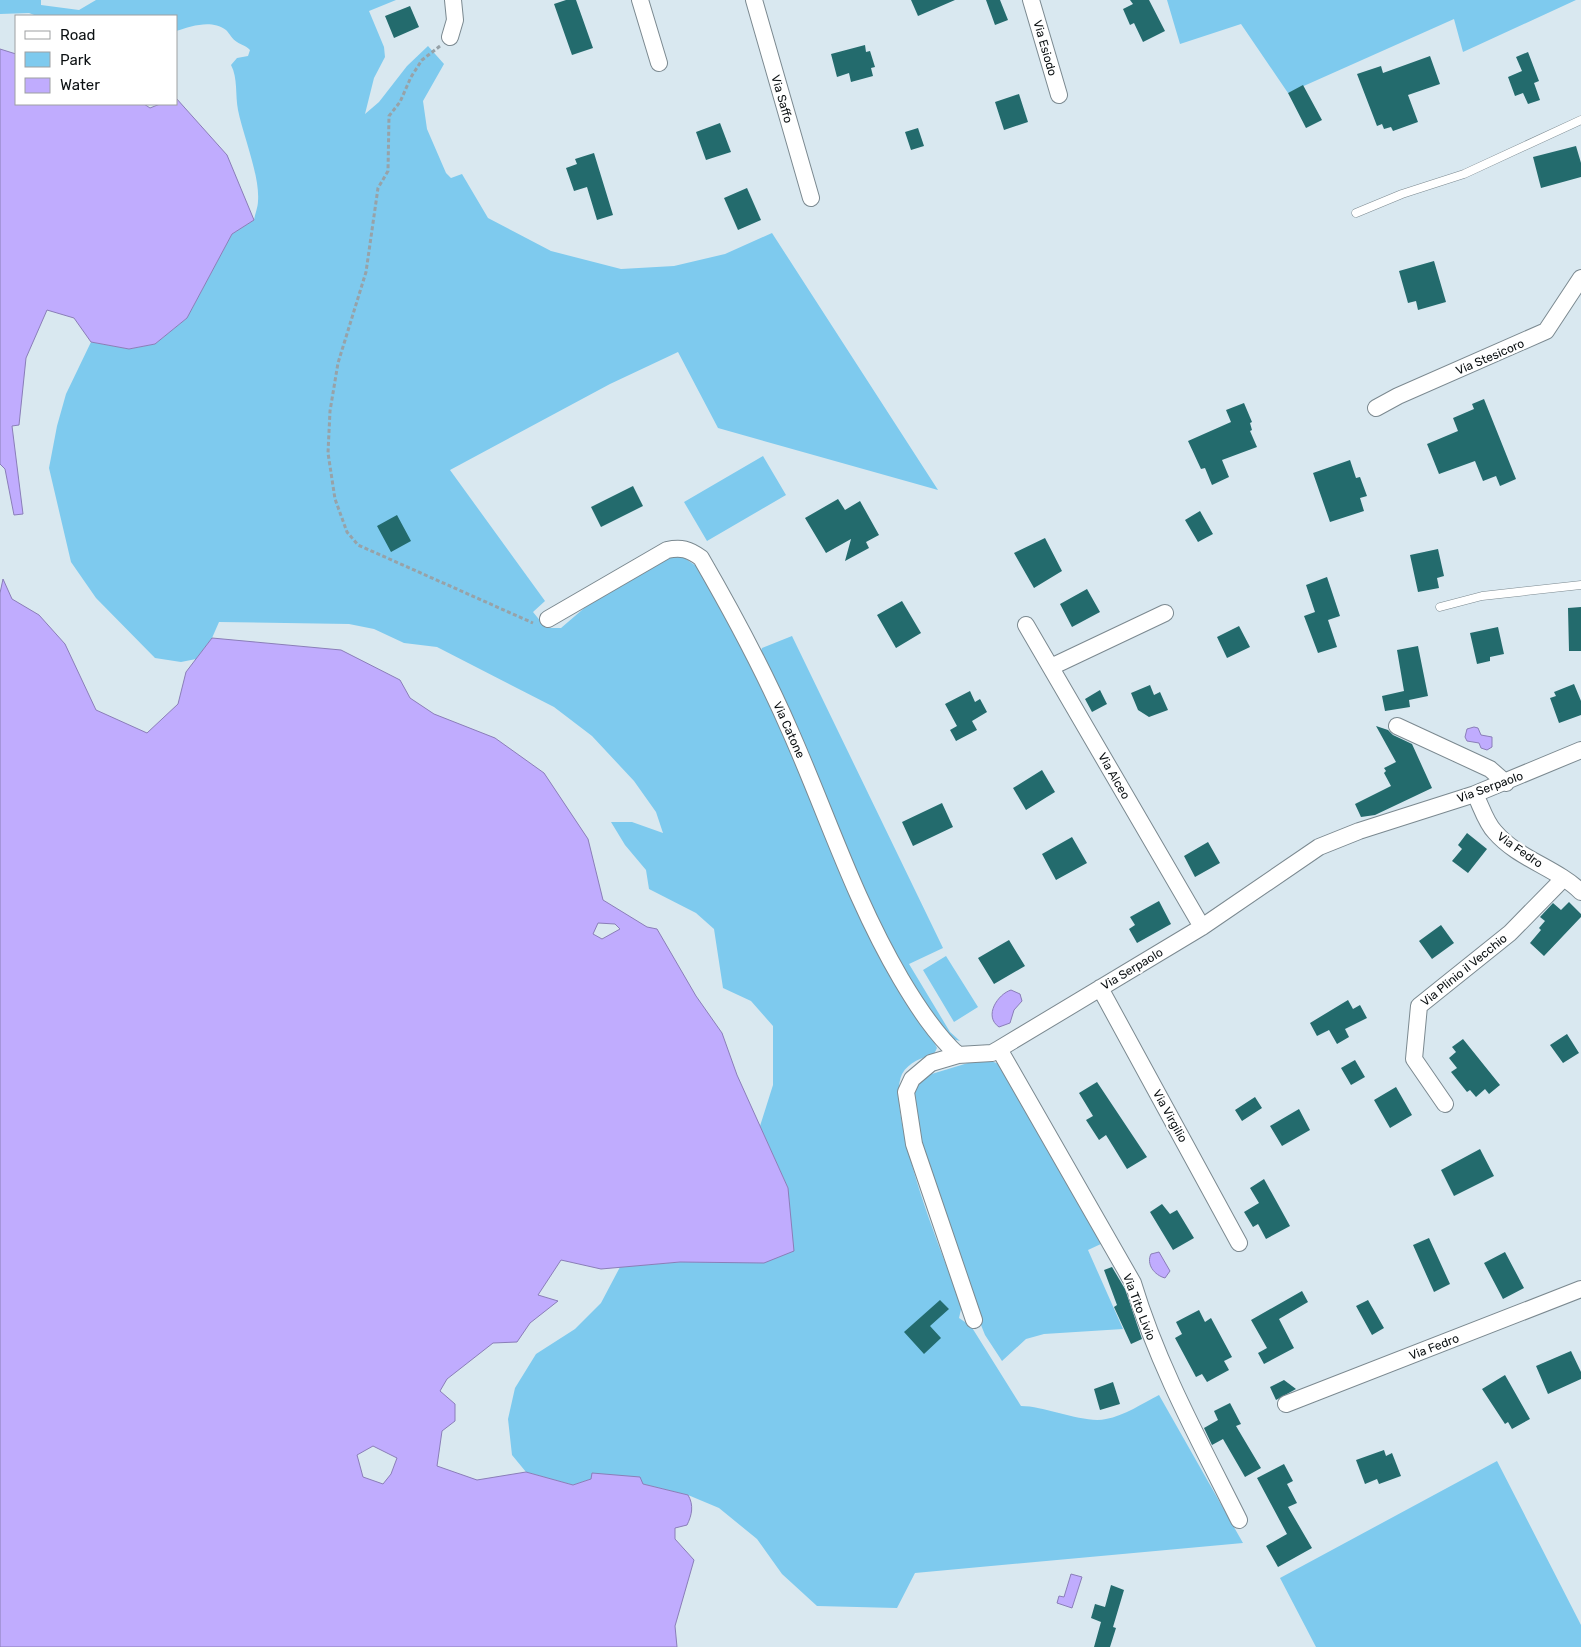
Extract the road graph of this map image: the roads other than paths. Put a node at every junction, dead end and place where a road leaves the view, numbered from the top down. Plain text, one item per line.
1 (453, 0) edge
2 (640, 0) edge
3 (754, 0) edge
4 (1030, 0) edge
5 (450, 37) road end
6 (659, 63) dead end
7 (1059, 95) dead end
8 (1581, 120) edge
9 (811, 198) dead end
10 (1356, 213) dead end
11 (1581, 278) edge
12 (1376, 408) dead end
13 (1581, 585) edge
14 (1440, 607) dead end
15 (1164, 613) dead end
16 (548, 619) road end
17 (1026, 625) dead end
18 (1051, 667) junction
19 (1397, 726) dead end
20 (1581, 750) edge
21 (1506, 782) junction
22 (1475, 794) junction
23 (1563, 879) junction
24 (1581, 892) edge
25 (1202, 927) junction
26 (1100, 988) junction
27 (999, 1049) junction
28 (958, 1054) junction
29 (1445, 1104) dead end
30 (1239, 1243) dead end
31 (1581, 1289) edge
32 (974, 1320) dead end
33 (1286, 1404) dead end
34 (1239, 1520) dead end

1 - 5 street
2 - 6 street
3 - 9 street, Via Saffo
4 - 7 street, Via Esiodo
8 - 10 lane
11 - 12 street, Via Stesicoro
13 - 14 lane
15 - 18 street
16 - 28 street, Via Catone
17 - 18 street, Via Alceo
18 - 25 street, Via Alceo
19 - 21 street
20 - 21 street, Via Serpaolo
21 - 22 street, Via Serpaolo
22 - 23 street, Via Fedro
22 - 25 street, Via Serpaolo
23 - 24 street, Via Fedro
23 - 29 street, Via Plinio il Vecchio
25 - 26 street, Via Serpaolo
26 - 27 street, Via Serpaolo
26 - 30 street, Via Virgilio
27 - 28 street, Via Serpaolo
27 - 34 street, Via Tito Livio
28 - 32 street, Via Serpaolo
31 - 33 street, Via Fedro

